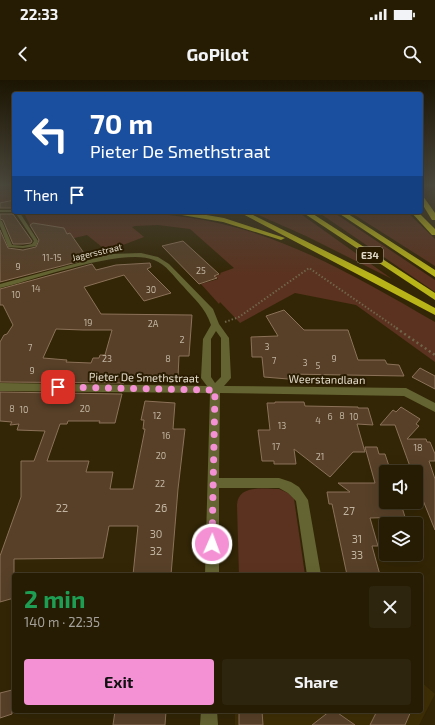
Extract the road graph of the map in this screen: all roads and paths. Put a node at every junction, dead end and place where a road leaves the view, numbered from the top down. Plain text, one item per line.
1 (20, 215) edge
2 (195, 215) edge
3 (248, 215) edge
4 (310, 215) edge
5 (345, 215) edge
6 (417, 215) edge
7 (0, 221) edge
8 (435, 233) edge
9 (318, 249) junction
10 (435, 274) edge
11 (0, 286) edge
12 (435, 298) edge
13 (435, 312) edge
14 (215, 325) junction
15 (435, 355) edge
16 (0, 387) edge
17 (215, 390) junction
18 (435, 408) edge
19 (214, 483) junction
20 (212, 573) edge
21 (314, 573) edge
22 (209, 713) edge
23 (209, 725) edge

1 - 7 lane
2 - 9 highway
3 - 9 highway
4 - 12 highway, E34
5 - 10 highway, E34
6 - 8 highway
9 - 13 highway
11 - 14 street, Jagersstraat
14 - 15 path
14 - 17 street
14 - 17 street, Jagersstraat
16 - 17 street, Pieter De Smethstraat
17 - 18 street, Weerstandlaan
17 - 19 street
19 - 20 street
19 - 21 street
22 - 23 street

